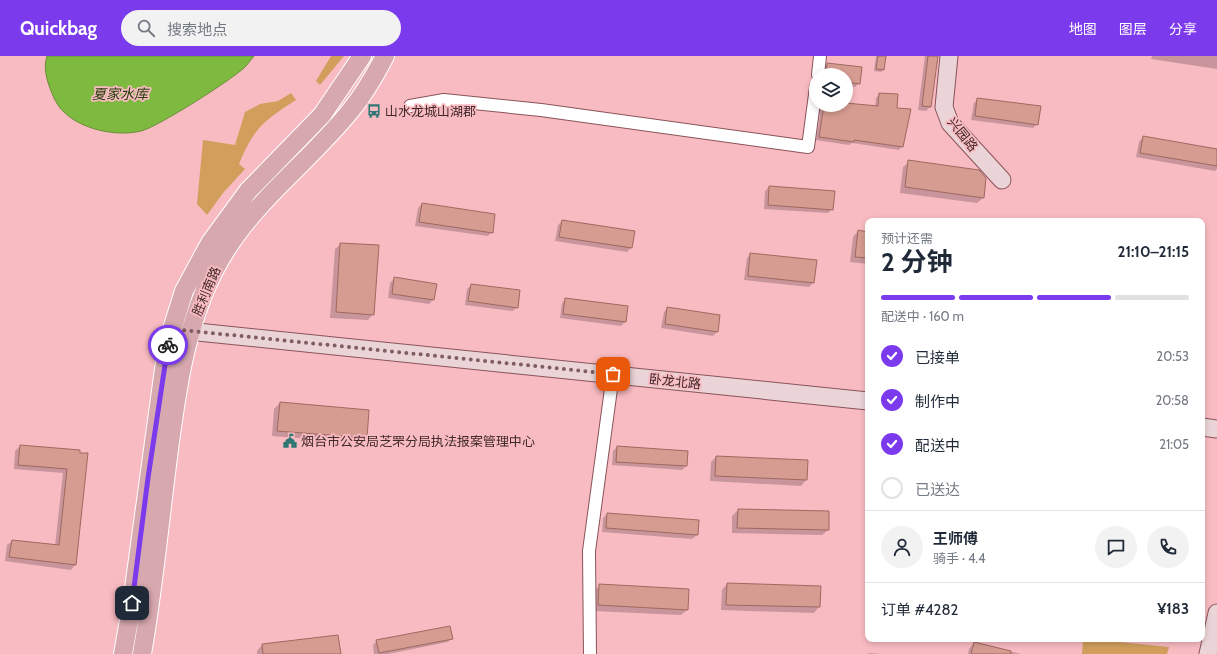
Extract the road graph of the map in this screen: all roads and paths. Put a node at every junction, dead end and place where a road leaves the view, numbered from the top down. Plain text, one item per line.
1 (362, 56) edge
2 (385, 56) edge
3 (820, 56) edge
4 (949, 56) edge
5 (819, 68) edge
6 (410, 106) dead end
7 (813, 112) edge
8 (1002, 180) dead end
9 (172, 329) junction
10 (190, 331) junction
11 (613, 374) junction
12 (865, 401) edge
13 (1205, 427) edge
14 (1217, 429) edge
15 (1217, 613) edge
16 (123, 654) edge
17 (142, 654) edge
18 (590, 654) edge
19 (1208, 654) edge

1 - 9 main road, 胜利南路
2 - 10 main road, 胜利南路
3 - 5 street
4 - 8 street, 兴园路
6 - 7 street
9 - 10 street, 卧龙北路
9 - 16 main road, 胜利南路
10 - 11 street, 卧龙北路
10 - 17 main road, 胜利南路
11 - 12 street, 卧龙北路
11 - 18 street
13 - 14 street
15 - 19 street

